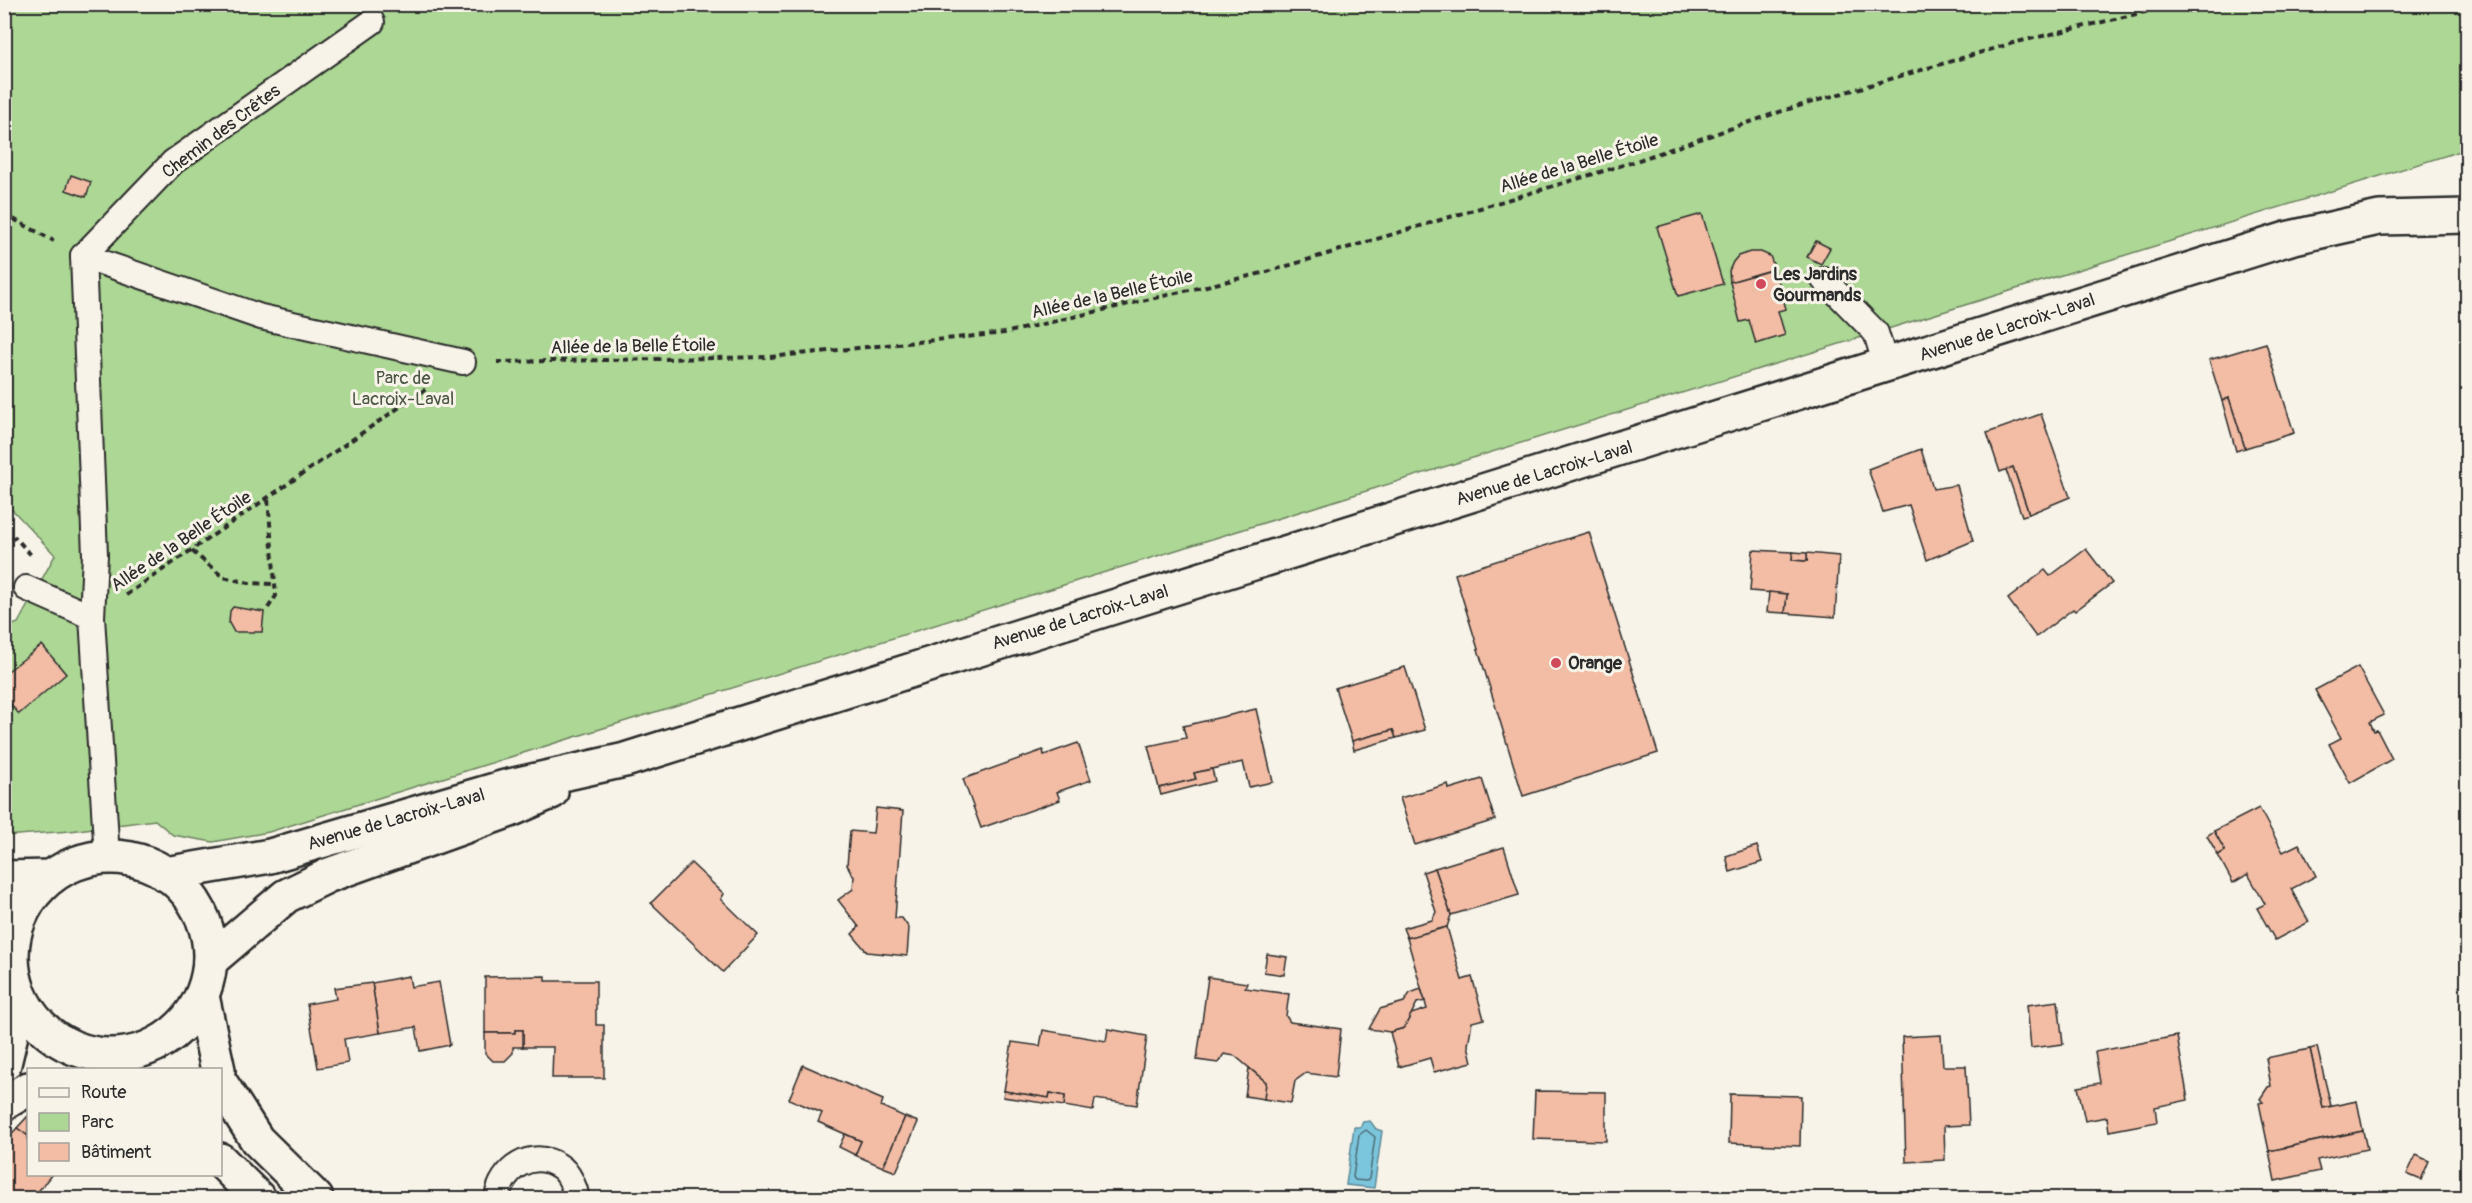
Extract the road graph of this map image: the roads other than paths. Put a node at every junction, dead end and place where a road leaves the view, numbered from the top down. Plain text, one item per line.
1 (372, 22) dead end
2 (2468, 216) edge
3 (83, 256) junction
4 (1824, 280) dead end
5 (463, 363) road end
6 (1886, 366) junction
7 (26, 588) dead end
8 (92, 617) junction
9 (626, 760) junction
10 (107, 858) junction
11 (165, 874) junction
12 (51, 877) junction
13 (4, 878) edge
14 (210, 962) junction
15 (12, 977) edge
16 (202, 996) junction
17 (114, 1060) edge
18 (4, 1064) edge
19 (74, 1068) edge
20 (218, 1068) edge
21 (222, 1085) edge
22 (27, 1090) edge
23 (4, 1103) edge
24 (222, 1162) edge
25 (258, 1198) edge
26 (316, 1198) edge
27 (497, 1198) edge
28 (577, 1198) edge

1 - 3 lane, Chemin des Crêtes
2 - 6 street, Avenue de Lacroix-Laval
3 - 5 lane
3 - 8 lane
4 - 6 lane
6 - 9 street, Avenue de Lacroix-Laval
7 - 8 lane
8 - 10 lane
9 - 11 street, Avenue de Lacroix-Laval
9 - 14 street, Avenue de Lacroix-Laval
10 - 11 street
10 - 12 street
11 - 14 street
12 - 13 street
12 - 15 street
14 - 16 street
15 - 17 street
15 - 18 street
16 - 17 street
16 - 20 street
17 - 19 street
21 - 26 street
22 - 23 street
24 - 25 street
27 - 28 lane

